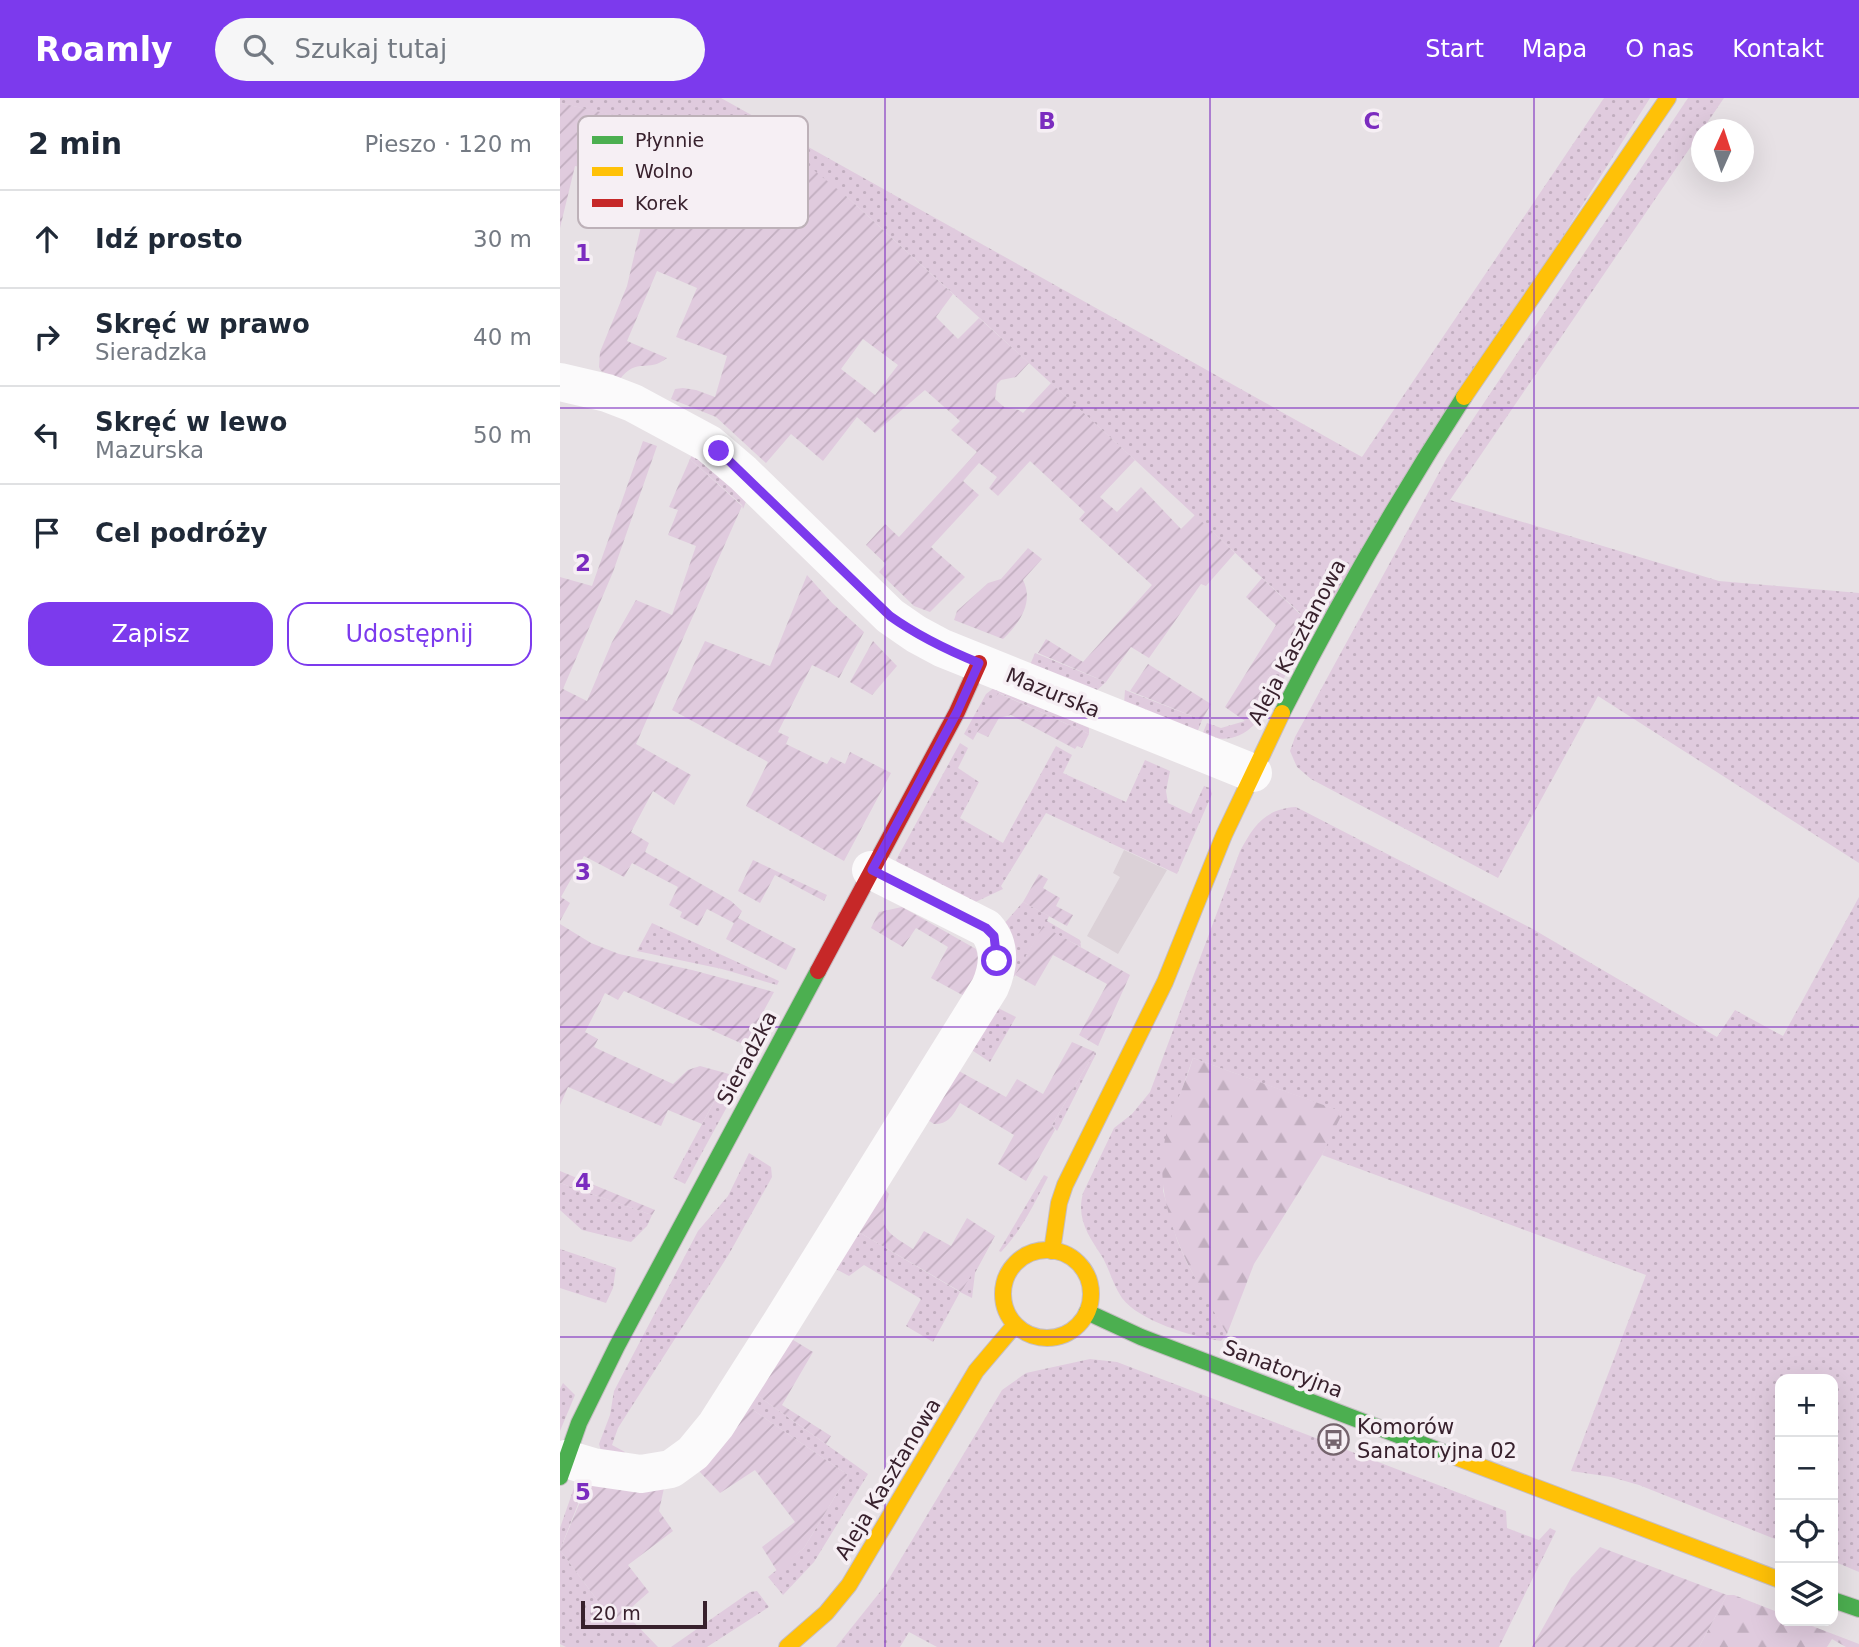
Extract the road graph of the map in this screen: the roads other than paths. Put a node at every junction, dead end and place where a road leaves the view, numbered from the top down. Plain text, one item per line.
1 (1668, 98) edge
2 (560, 382) edge
3 (979, 663) junction
4 (1253, 773) junction
5 (872, 870) junction
6 (1052, 1251) junction
7 (1087, 1312) junction
8 (1015, 1325) junction
9 (563, 1468) edge
10 (1775, 1578) edge
11 (1838, 1602) edge
12 (1859, 1609) edge
13 (787, 1647) edge

1 - 4 street, Aleja Kasztanowa
2 - 3 street, Mazurska
3 - 4 street, Mazurska
3 - 5 street, Sieradzka
4 - 6 street, Aleja Kasztanowa
5 - 9 street, Sieradzka
5 - 9 street
6 - 7 street
6 - 8 street
7 - 8 street
7 - 10 street, Sanatoryjna
8 - 13 street, Aleja Kasztanowa
11 - 12 street

